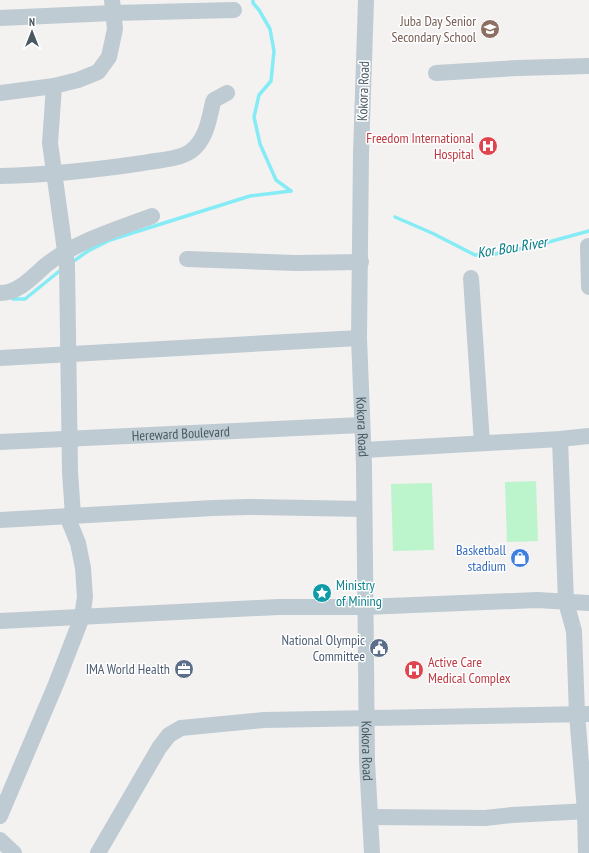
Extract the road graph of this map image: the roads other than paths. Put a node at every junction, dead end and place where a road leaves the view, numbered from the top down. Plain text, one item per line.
1 (366, 0) edge
2 (113, 6) edge
3 (234, 10) dead end
4 (0, 18) edge
5 (589, 66) edge
6 (436, 72) dead end
7 (54, 86) junction
8 (0, 93) edge
9 (228, 93) dead end
10 (55, 174) junction
11 (0, 176) edge
12 (152, 216) dead end
13 (588, 246) dead end
14 (65, 252) junction
15 (187, 259) dead end
16 (361, 262) junction
17 (471, 278) dead end
18 (589, 287) edge
19 (0, 293) edge
20 (359, 338) junction
21 (68, 354) junction
22 (0, 358) edge
23 (362, 425) junction
24 (589, 436) edge
25 (71, 438) junction
26 (560, 439) junction
27 (0, 442) edge
28 (482, 443) junction
29 (364, 450) junction
30 (364, 509) junction
31 (70, 516) junction
32 (0, 520) edge
33 (566, 602) junction
34 (589, 603) edge
35 (365, 607) junction
36 (82, 617) junction
37 (0, 621) edge
38 (583, 714) edge
39 (366, 717) junction
40 (587, 811) edge
41 (0, 816) edge
42 (371, 817) junction
43 (0, 840) edge
44 (372, 846) edge
45 (14, 853) edge
46 (98, 853) edge
47 (359, 853) edge
48 (586, 853) edge

1 - 16 street, Kokora Road
2 - 3 street
2 - 4 street
2 - 7 street
5 - 6 street
7 - 8 street
7 - 10 street
9 - 10 street
10 - 11 street
10 - 14 street
12 - 14 street
13 - 18 street
14 - 19 street
14 - 21 street
15 - 16 street
16 - 20 street, Kokora Road
17 - 28 street
20 - 21 street
20 - 23 street, Kokora Road
21 - 22 street
21 - 25 street
23 - 25 street, Hereward Boulevard
23 - 29 street, Kokora Road
24 - 26 street
25 - 27 street, Hereward Boulevard
25 - 31 street
26 - 28 street
26 - 33 street
28 - 29 street
29 - 30 street, Kokora Road
30 - 31 street
30 - 35 street, Kokora Road
31 - 32 street
31 - 36 street
33 - 34 street
33 - 35 street
33 - 38 street
35 - 36 street
35 - 39 street, Kokora Road
36 - 37 street
36 - 41 street
38 - 39 street
38 - 40 street
39 - 42 street, Kokora Road
39 - 46 street
40 - 42 street
40 - 48 street
42 - 44 street, Kokora Road
43 - 45 street
44 - 47 street

